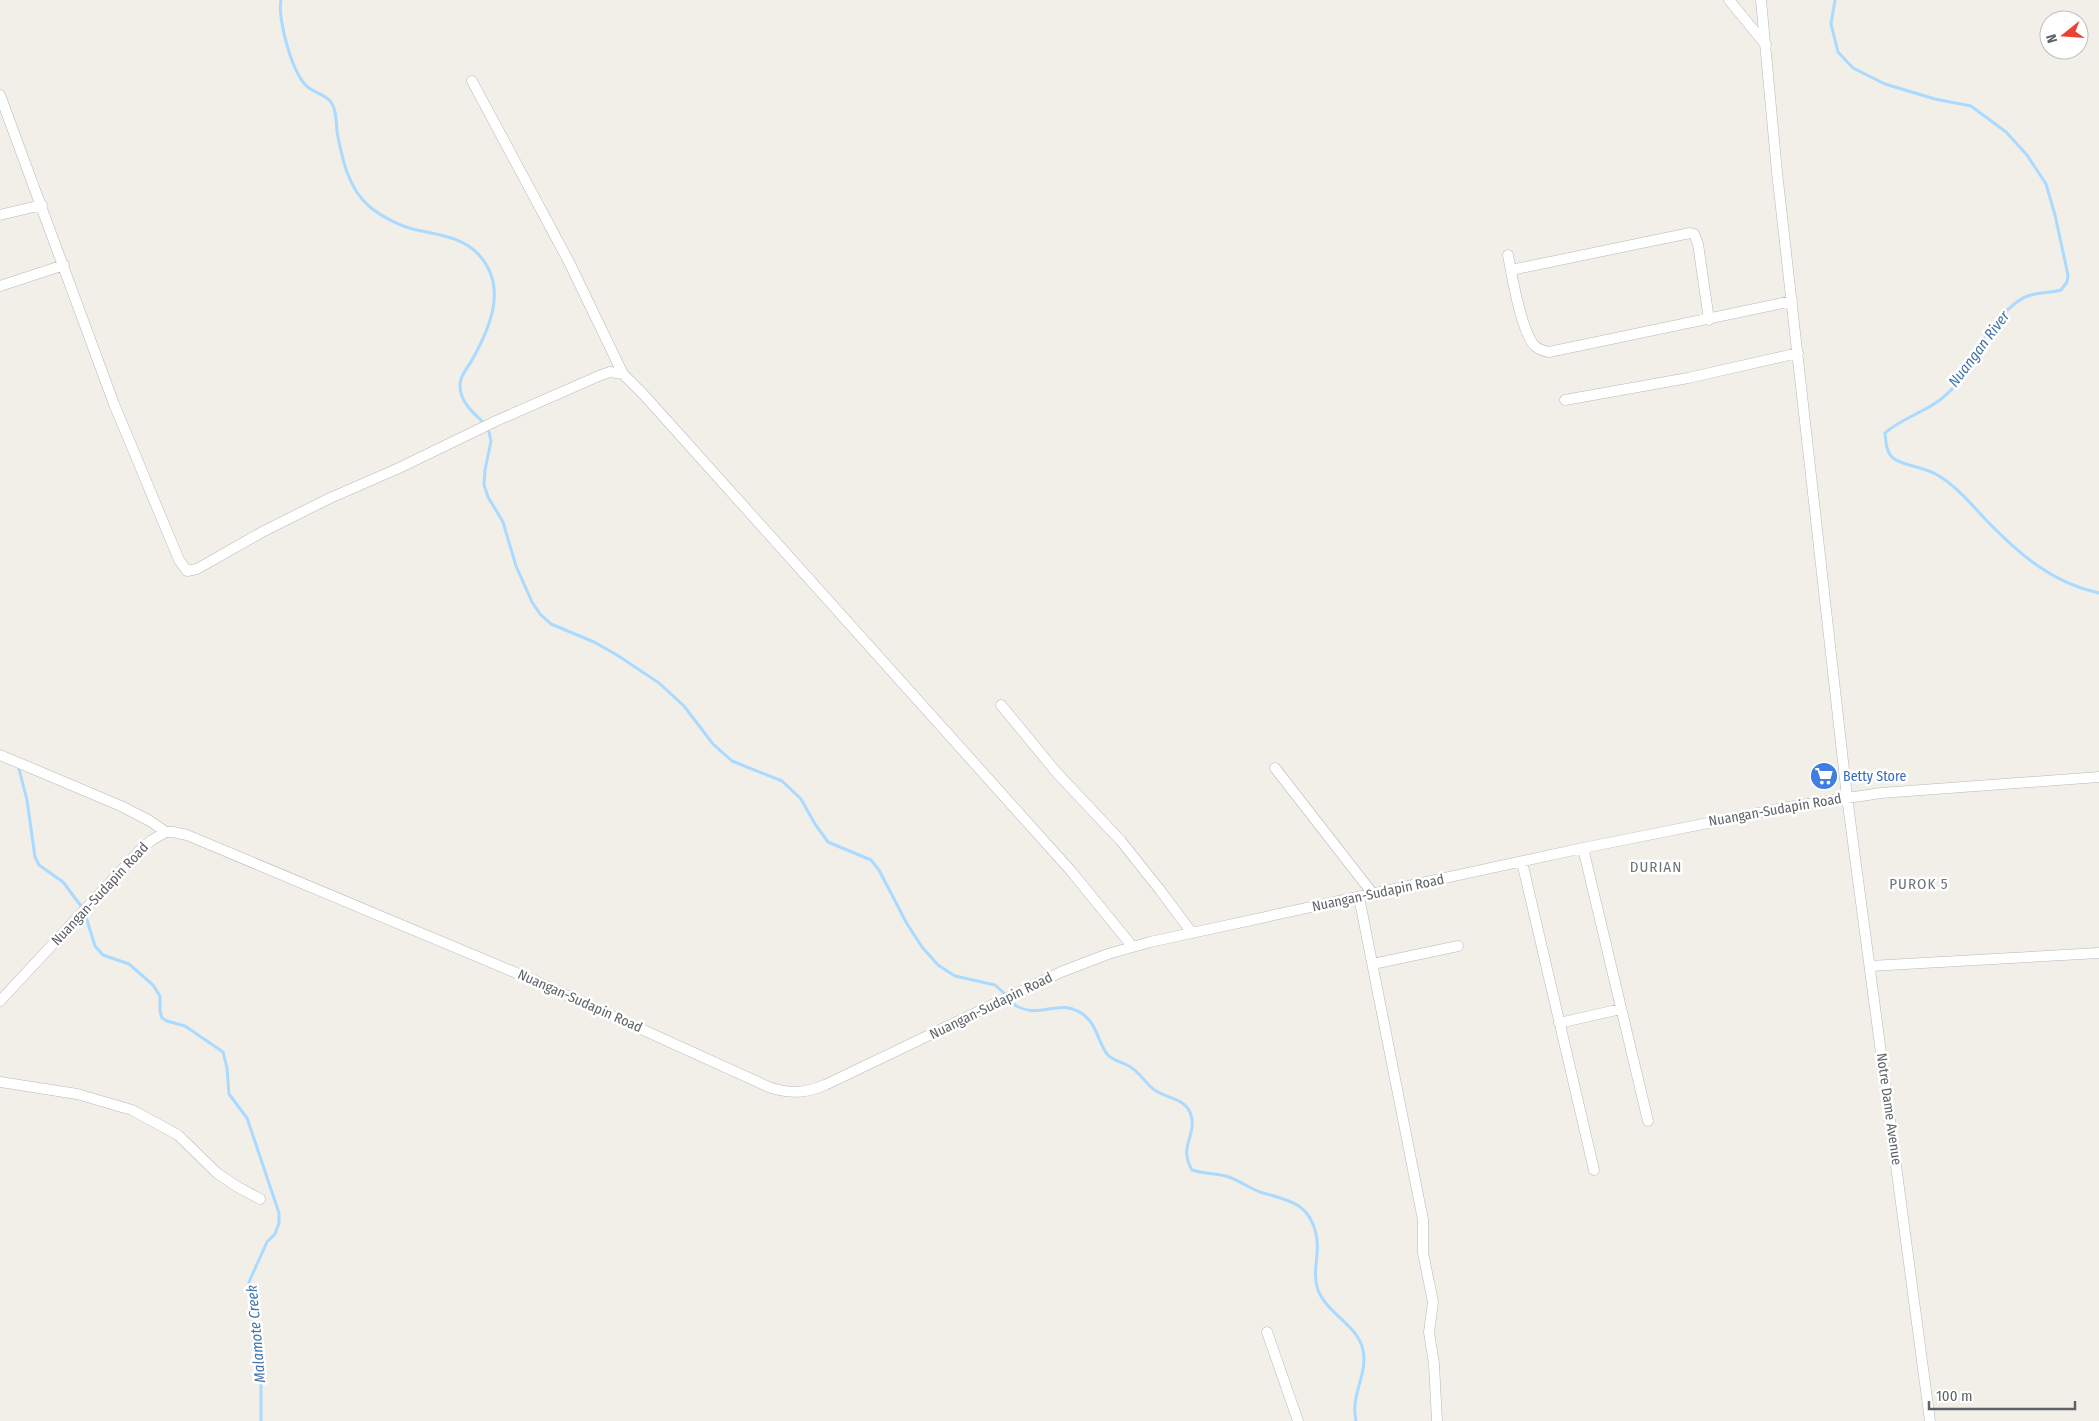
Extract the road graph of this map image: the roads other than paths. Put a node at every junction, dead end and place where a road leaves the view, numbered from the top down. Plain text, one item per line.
1 (1729, 0) edge
2 (1761, 0) edge
3 (1766, 46) junction
4 (472, 81) dead end
5 (0, 94) edge
6 (42, 205) junction
7 (0, 215) edge
8 (1508, 256) dead end
9 (64, 264) junction
10 (1511, 270) junction
11 (0, 286) edge
12 (1792, 301) junction
13 (1709, 320) junction
14 (1798, 353) junction
15 (623, 374) junction
16 (1565, 400) dead end
17 (1001, 705) dead end
18 (0, 755) edge
19 (1275, 768) dead end
20 (2099, 777) edge
21 (1847, 797) junction
22 (166, 832) junction
23 (1583, 848) junction
24 (1522, 862) junction
25 (1373, 894) junction
26 (1359, 897) junction
27 (1192, 933) junction
28 (1132, 946) junction
29 (1458, 946) dead end
30 (2099, 952) edge
31 (1373, 964) junction
32 (1870, 966) junction
33 (0, 1001) edge
34 (1621, 1009) junction
35 (1559, 1023) junction
36 (0, 1082) edge
37 (1648, 1121) dead end
38 (1594, 1170) dead end
39 (260, 1199) dead end
40 (1267, 1332) dead end
41 (1298, 1421) edge
42 (1436, 1421) edge
43 (1930, 1421) edge

1 - 3 street
2 - 3 street, Notre Dame Avenue
3 - 12 street, Notre Dame Avenue
4 - 15 street
5 - 6 street
6 - 7 street
6 - 9 street
8 - 10 street
9 - 11 street
9 - 15 street
10 - 13 street
10 - 13 street
12 - 13 street
12 - 14 street, Notre Dame Avenue
14 - 16 street
14 - 21 street, Notre Dame Avenue
15 - 28 street
17 - 27 street
18 - 22 street
19 - 25 street
20 - 21 street, Nuangan-Sudapin Road
21 - 23 street, Nuangan-Sudapin Road
21 - 32 street, Notre Dame Avenue
22 - 28 street, Nuangan-Sudapin Road
22 - 33 street, Nuangan-Sudapin Road
23 - 24 street, Nuangan-Sudapin Road
23 - 34 street
24 - 25 street, Nuangan-Sudapin Road
24 - 35 street
25 - 26 street, Nuangan-Sudapin Road
26 - 27 street, Nuangan-Sudapin Road
26 - 31 street
27 - 28 street, Nuangan-Sudapin Road
29 - 31 street
30 - 32 street
31 - 42 street
32 - 43 street, Notre Dame Avenue
34 - 35 street
34 - 37 street
35 - 38 street
36 - 39 street
40 - 41 street

